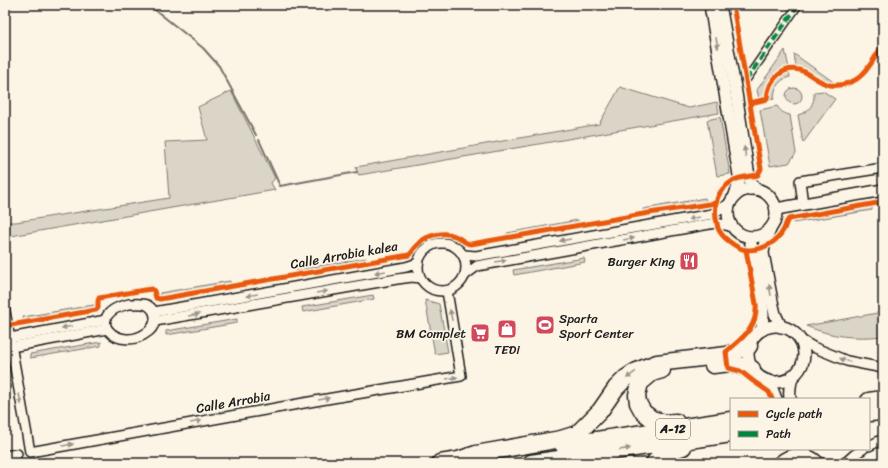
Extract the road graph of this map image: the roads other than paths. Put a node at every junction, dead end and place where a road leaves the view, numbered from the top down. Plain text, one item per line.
1 (710, 5) edge
2 (720, 5) edge
3 (798, 5) edge
4 (746, 80) dead end
5 (883, 168) edge
6 (755, 189) junction
7 (883, 190) edge
8 (732, 199) junction
9 (803, 204) junction
10 (776, 209) junction
11 (731, 226) junction
12 (770, 230) junction
13 (749, 237) junction
14 (464, 255) junction
15 (418, 264) junction
16 (466, 275) junction
17 (420, 278) junction
18 (447, 291) junction
19 (5, 311) edge
20 (155, 317) junction
21 (106, 325) junction
22 (781, 327) junction
23 (762, 330) junction
24 (10, 338) junction
25 (799, 339) junction
26 (749, 346) junction
27 (11, 347) junction
28 (883, 368) edge
29 (752, 369) junction
30 (794, 375) junction
31 (769, 381) junction
32 (776, 398) edge
33 (790, 398) edge
34 (883, 399) edge
35 (870, 401) edge
36 (883, 412) edge
37 (870, 413) edge
38 (730, 415) edge
39 (730, 420) edge
40 (730, 434) edge
41 (730, 434) edge
42 (883, 439) edge
43 (870, 446) edge
44 (784, 450) edge
45 (862, 450) edge
46 (801, 451) edge
47 (17, 454) dead end
48 (5, 456) edge
49 (461, 460) junction
50 (440, 463) edge
51 (531, 463) edge
52 (654, 463) edge
53 (778, 463) edge
54 (819, 463) edge
55 (845, 463) edge

1 -> 8 street
6 -> 2 street
3 - 4 street
5 - 9 street
6 - 8 street
6 - 10 street
7 - 9 street
8 - 11 street
8 -> 14 street
9 - 10 street
10 - 12 street
11 - 13 street
16 -> 11 street
12 - 13 street
22 -> 12 street
13 - 23 street
14 - 15 street
14 - 16 street
15 - 17 street
15 -> 20 street
16 - 18 street
17 - 18 street
20 -> 17 street
27 -> 18 street, Calle Arrobia
19 - 24 street, Calle Arrobia
20 - 21 street
20 - 21 street
21 -> 24 street
21 - 27 street
22 - 23 street
22 - 25 street
23 - 26 street
24 - 27 street, Calle Arrobia
28 -> 25 street
25 - 30 street
26 - 29 street
26 -> 49 highway
29 - 31 street
29 - 38 highway
30 - 31 street
30 - 33 street
31 - 32 street
34 - 35 highway
36 - 37 highway
39 - 49 highway, A-12
51 -> 40 highway, A-12
41 - 52 highway
42 - 43 street
44 - 53 street
45 - 55 street
46 - 53 street
46 - 54 street
47 - 48 street
49 - 50 highway, A-12

